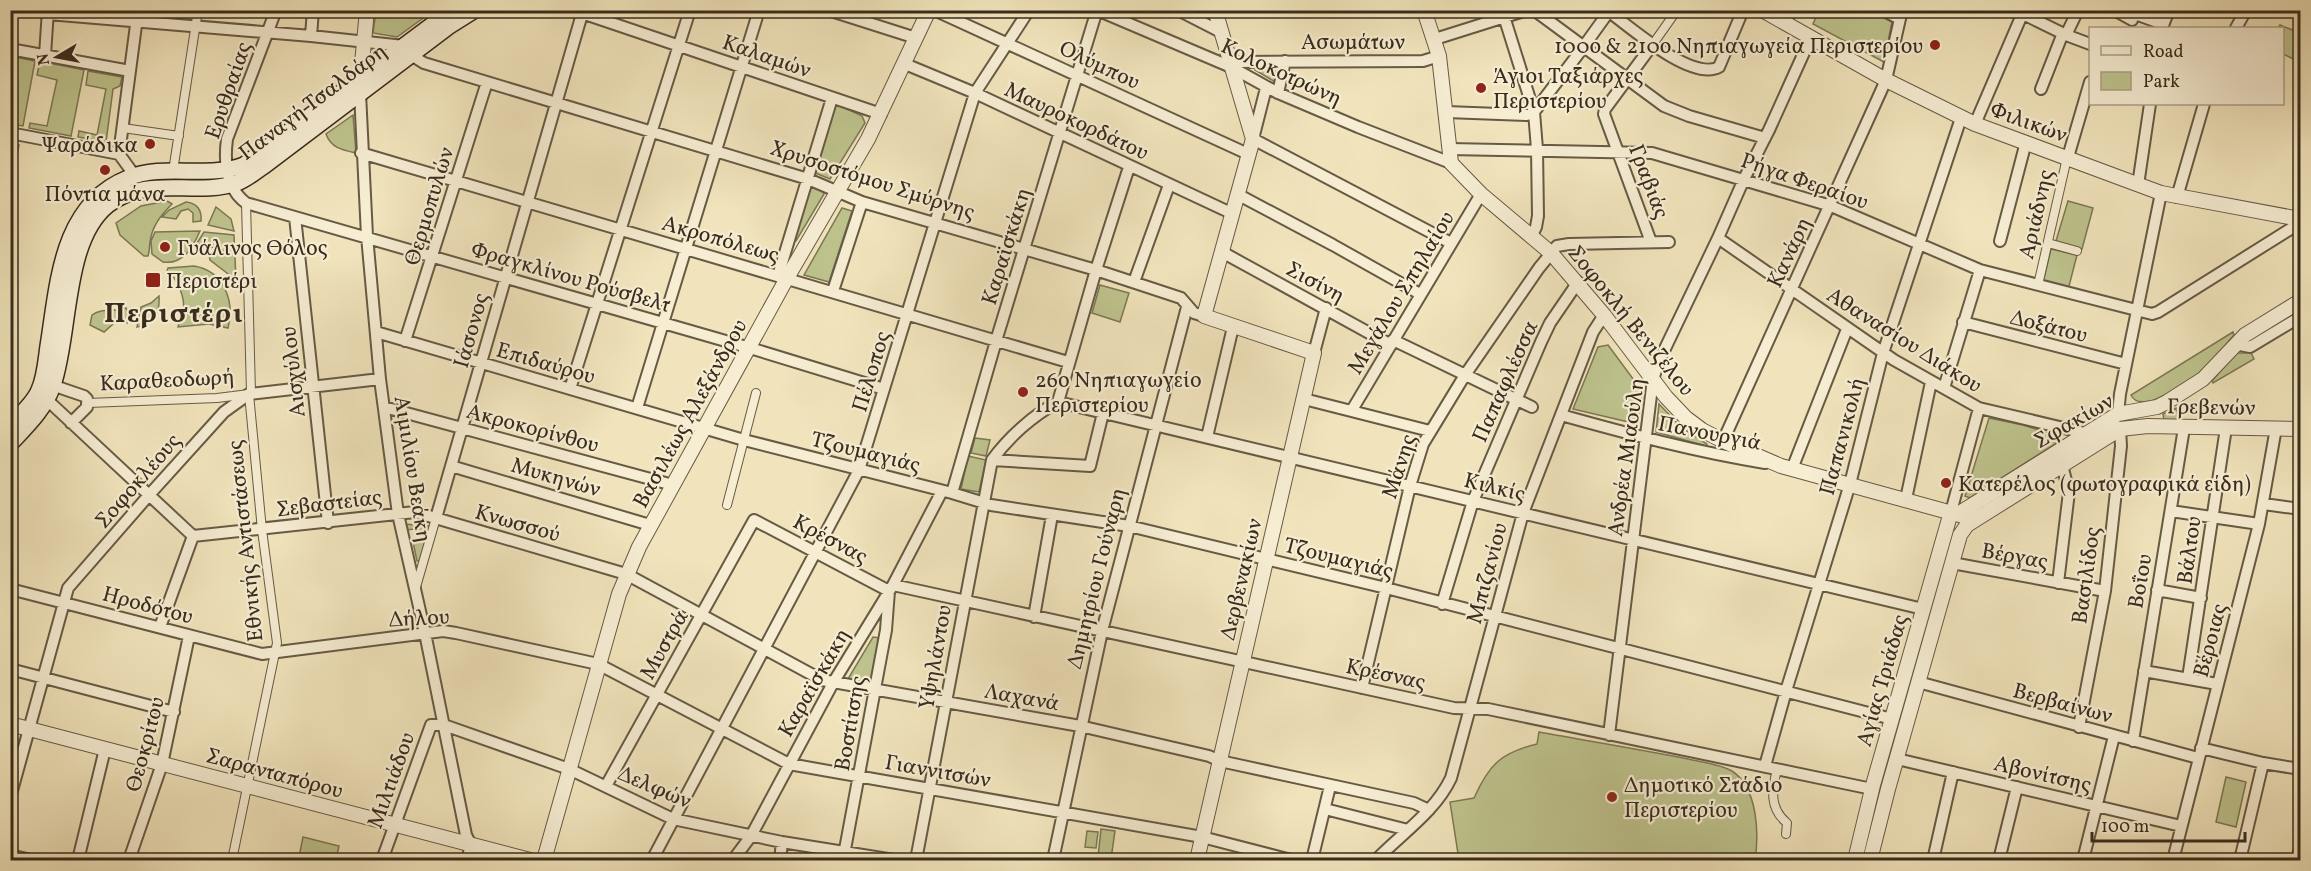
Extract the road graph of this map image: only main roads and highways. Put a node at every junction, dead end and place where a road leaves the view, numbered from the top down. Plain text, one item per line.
1 (452, 10) edge
2 (475, 10) edge
3 (408, 51) junction
4 (229, 177) junction
5 (45, 390) junction
6 (11, 424) edge
7 (10, 444) edge

1 - 3 main road, Παναγή Τσαλδάρη
2 - 3 main road, Παναγή Τσαλδάρη
3 - 4 main road, Παναγή Τσαλδάρη
4 - 5 main road, Παναγή Τσαλδάρη
4 - 5 main road, Παναγή Τσαλδάρη
5 - 6 main road, Παναγή Τσαλδάρη
5 - 7 main road, Παναγή Τσαλδάρη

